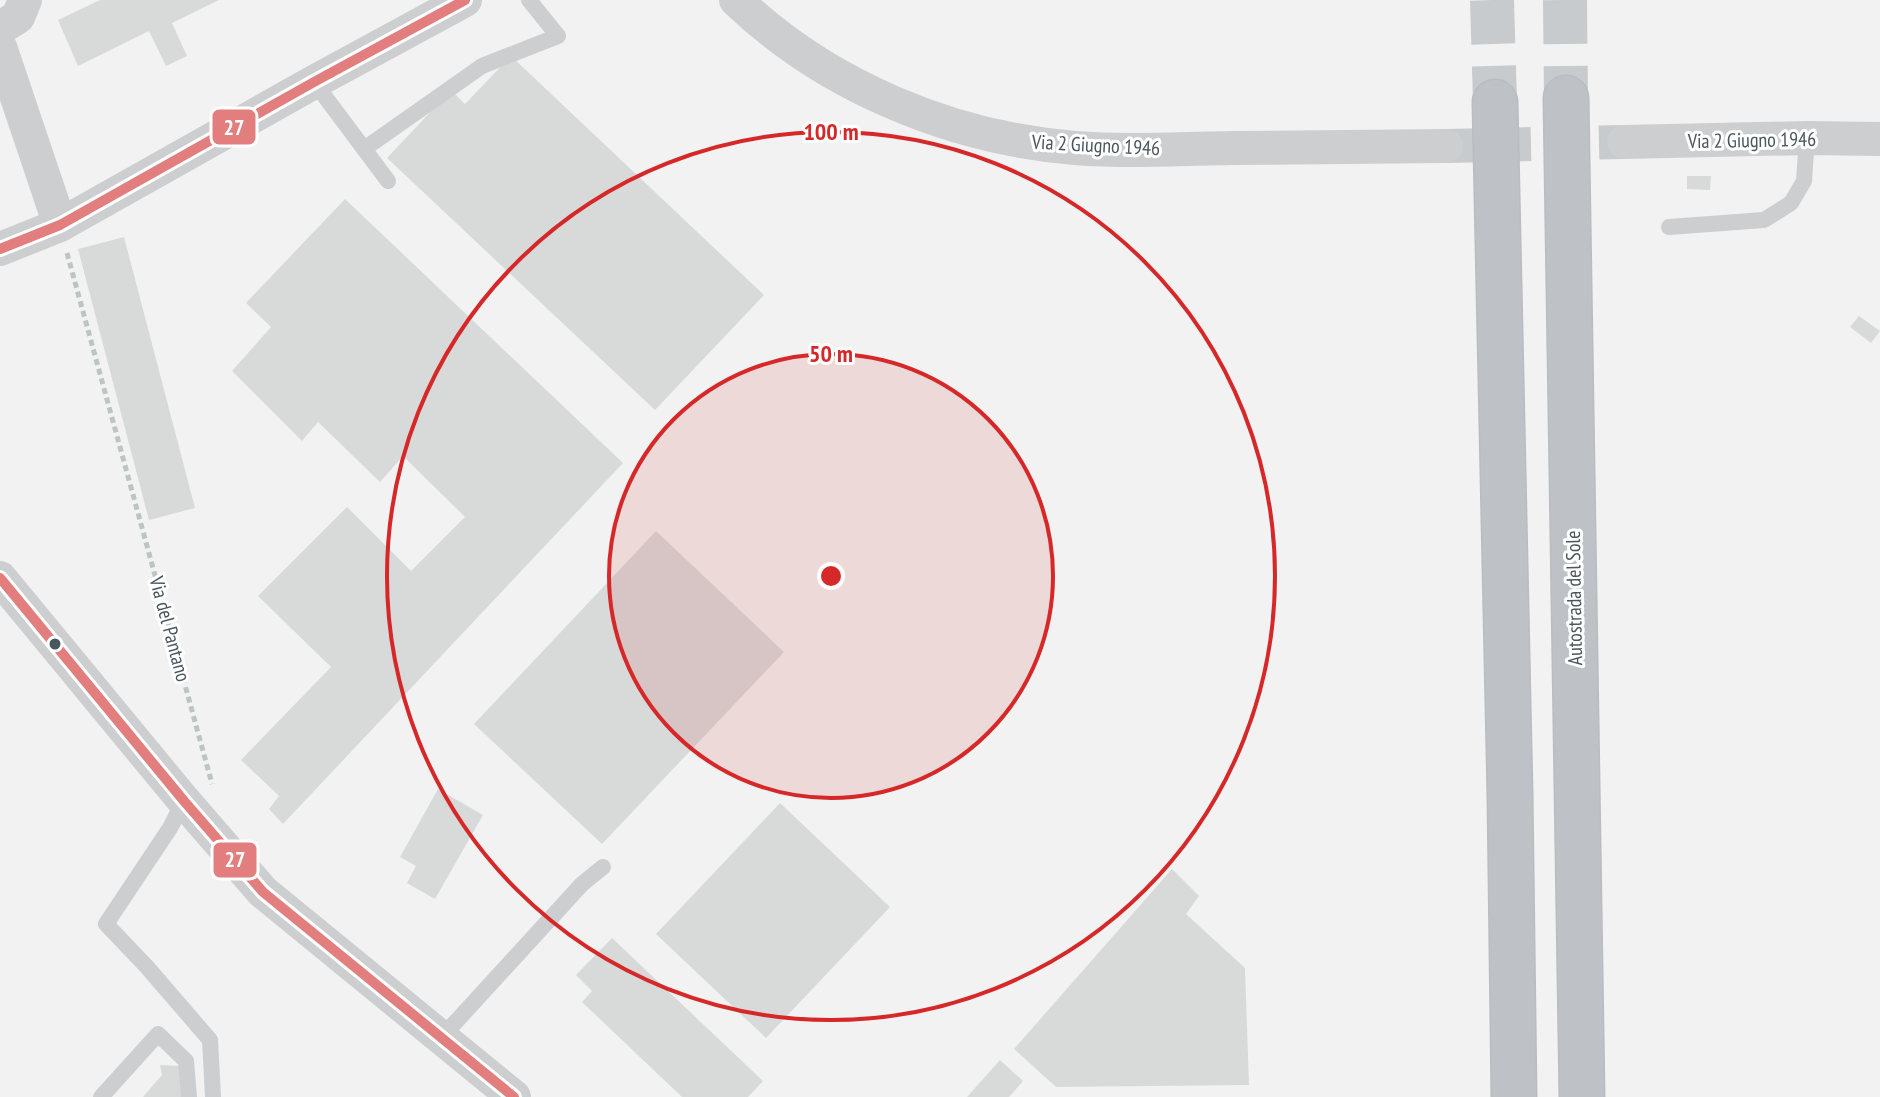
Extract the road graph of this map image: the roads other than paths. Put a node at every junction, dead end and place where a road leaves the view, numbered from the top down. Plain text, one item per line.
1 (25, 0) edge
2 (465, 0) edge
3 (529, 0) edge
4 (736, 0) edge
5 (0, 28) edge
6 (0, 47) edge
7 (314, 82) junction
8 (1566, 98) tunnel mouth
9 (1495, 102) tunnel mouth
10 (1807, 138) junction
11 (1880, 139) edge
12 (1624, 142) tunnel mouth
13 (1446, 146) tunnel mouth
14 (364, 149) junction
15 (388, 181) dead end
16 (60, 225) junction
17 (1669, 227) dead end
18 (0, 249) edge
19 (0, 578) edge
20 (199, 797) junction
21 (603, 867) dead end
22 (441, 1038) junction
23 (101, 1097) edge
24 (189, 1097) edge
25 (213, 1097) edge
26 (514, 1097) edge
27 (1514, 1097) edge
28 (1582, 1097) edge

1 - 5 street
2 - 7 street
3 - 14 lane
4 - 13 street, Via 2 Giugno 1946
6 - 16 street
7 - 14 lane
7 - 16 street
8 - 28 highway, Autostrada del Sole
9 - 27 highway
10 - 11 street, Via 2 Giugno 1946
10 - 12 street, Via 2 Giugno 1946
10 - 17 lane
14 - 15 lane
16 - 18 street
19 - 20 street
20 - 22 street
20 - 25 lane
21 - 22 lane
22 - 26 street
23 - 24 lane

